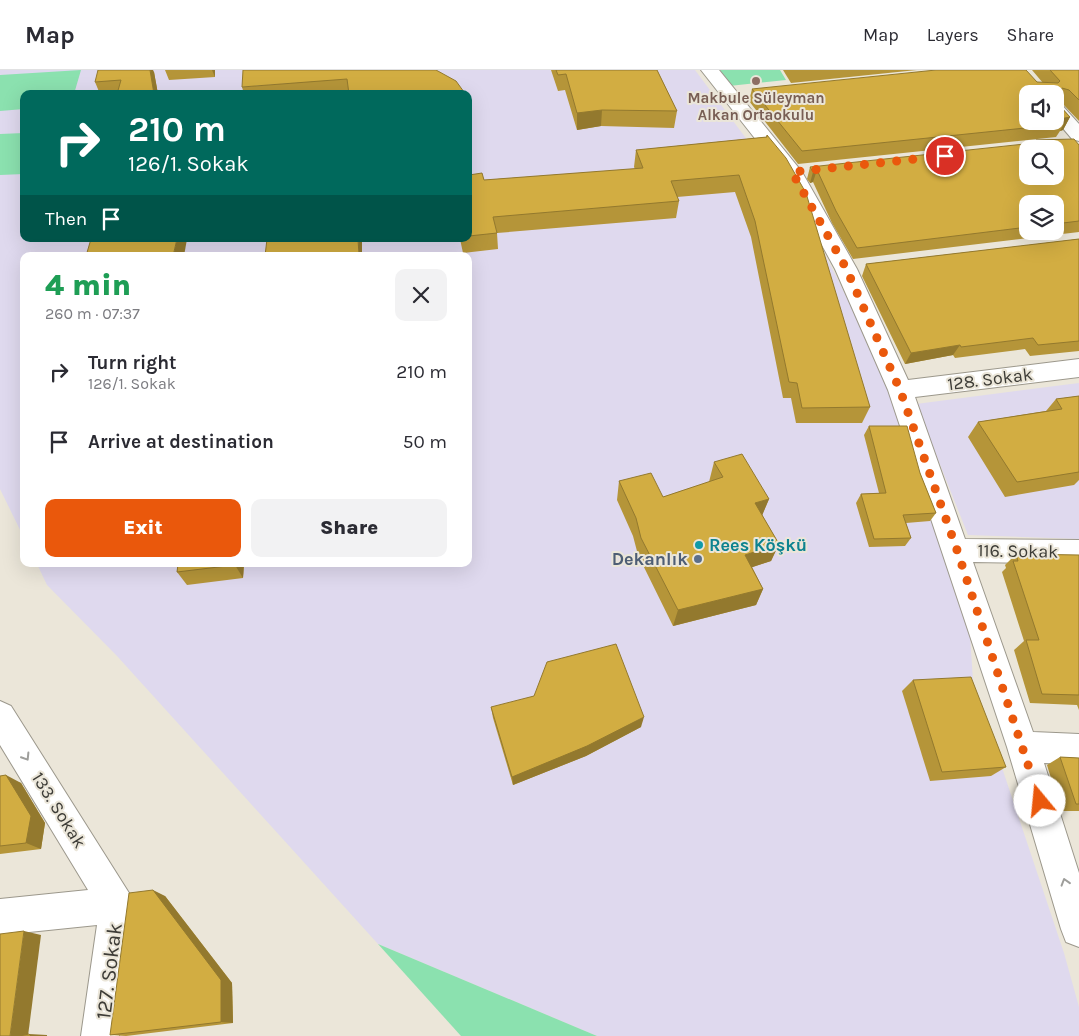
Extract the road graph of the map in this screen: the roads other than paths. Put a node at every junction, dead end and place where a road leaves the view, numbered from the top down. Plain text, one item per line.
1 (710, 70) edge
2 (1064, 118) edge
3 (1079, 135) edge
4 (1079, 142) edge
5 (1064, 144) edge
6 (1079, 368) edge
7 (900, 390) junction
8 (957, 550) junction
9 (1079, 552) edge
10 (0, 716) edge
11 (1023, 747) junction
12 (1079, 749) edge
13 (118, 905) junction
14 (0, 917) edge
15 (1079, 929) edge
16 (100, 1036) edge

1 - 7 street
2 - 3 street
4 - 5 street
6 - 7 street, 128. Sokak
7 - 8 street
8 - 9 street, 116. Sokak
8 - 11 street
10 -> 13 street, 133. Sokak
11 - 12 street
15 -> 11 street
13 - 14 street, 127. Sokak
13 - 16 street, 127. Sokak

